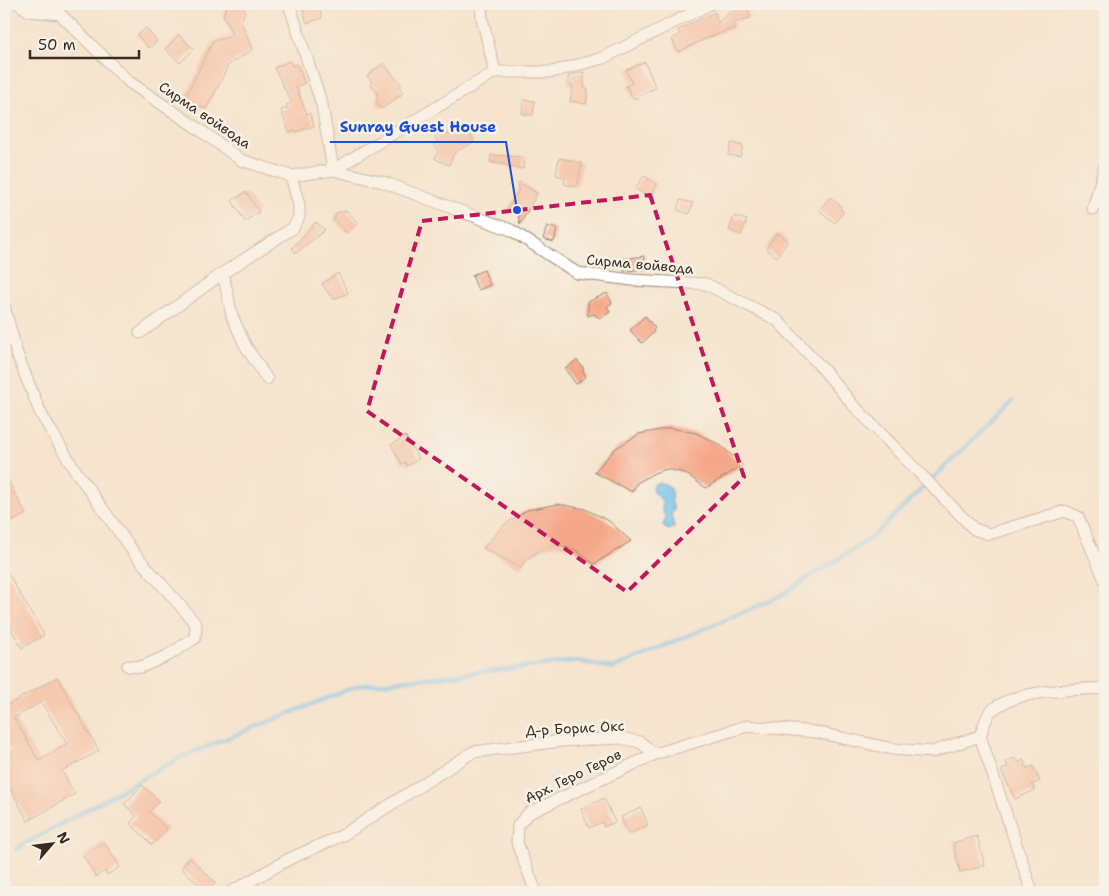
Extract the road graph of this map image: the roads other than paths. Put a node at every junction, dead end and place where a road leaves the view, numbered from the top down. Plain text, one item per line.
1 (19, 4) edge
2 (289, 4) edge
3 (481, 4) edge
4 (710, 4) edge
5 (494, 72) junction
6 (1105, 166) edge
7 (333, 170) junction
8 (291, 176) junction
9 (1093, 209) dead end
10 (223, 273) junction
11 (4, 306) edge
12 (140, 334) dead end
13 (267, 379) dead end
14 (1105, 580) edge
15 (128, 666) dead end
16 (1105, 688) edge
17 (980, 736) junction
18 (654, 754) junction
19 (231, 892) edge
20 (536, 892) edge
21 (1032, 892) edge

1 - 8 street, Сирма войвода
2 - 7 street
3 - 5 street
4 - 5 street
5 - 7 street
6 - 9 street
7 - 8 street, Сирма войвода
7 - 14 street, Сирма войвода
8 - 10 street
10 - 12 street
10 - 13 street
11 - 15 street
16 - 17 street
17 - 18 street
17 - 21 street
18 - 19 street, Д-р Борис Окс
18 - 20 street, Арх. Геро Геров

